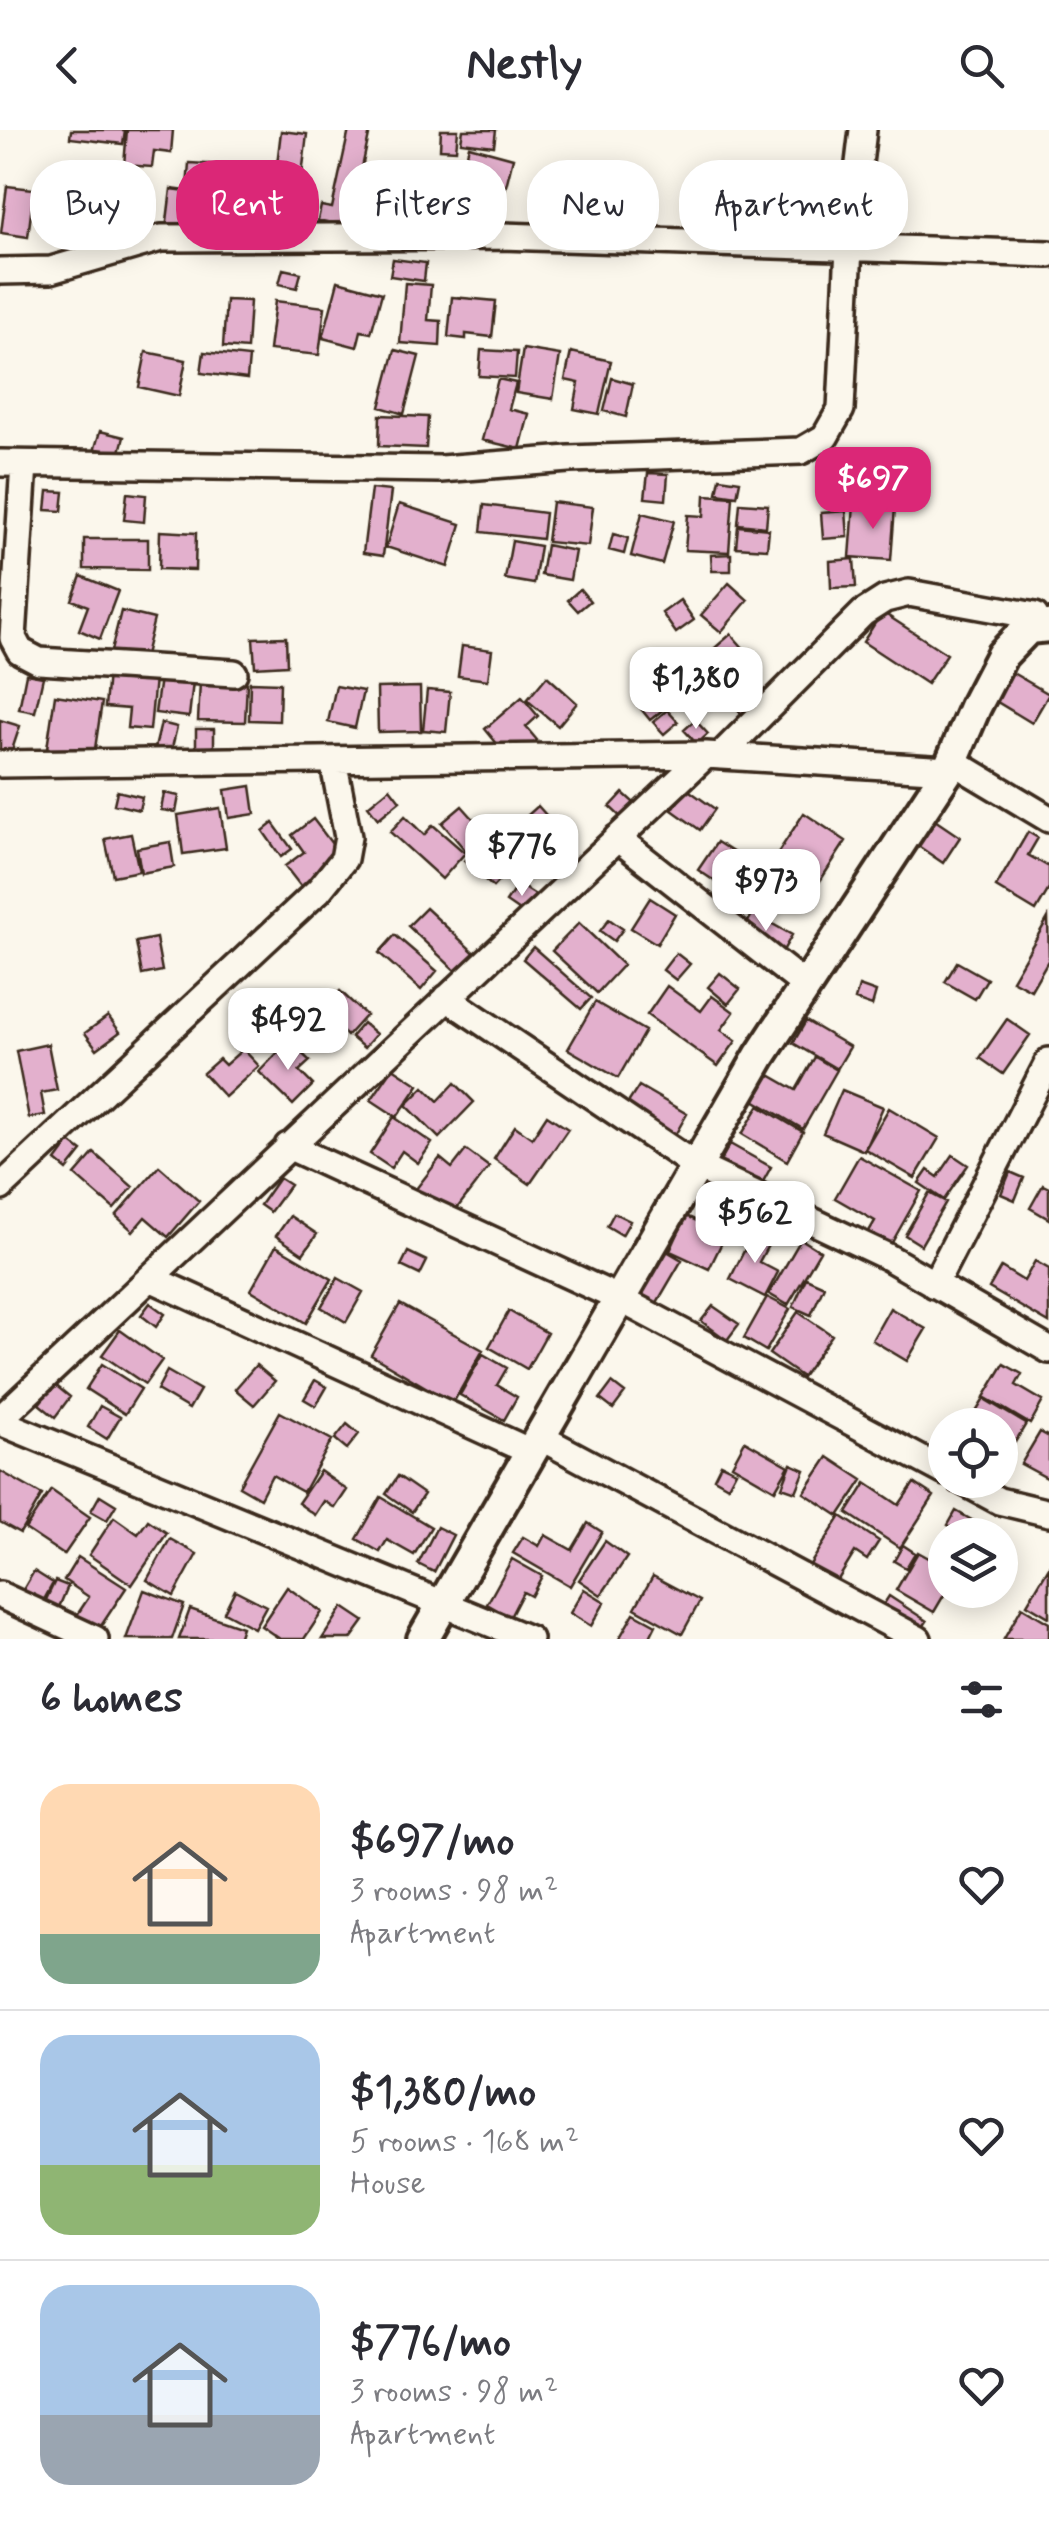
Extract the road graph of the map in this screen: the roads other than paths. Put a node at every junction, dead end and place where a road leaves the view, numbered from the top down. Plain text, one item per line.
1 (863, 130) edge
2 (859, 160) edge
3 (679, 242) edge
4 (908, 249) edge
5 (849, 250) edge
6 (1049, 254) edge
7 (0, 271) edge
8 (12, 464) edge
9 (1049, 593) edge
10 (1037, 623) edge
11 (234, 674) dead end
12 (713, 756) junction
13 (332, 760) junction
14 (0, 764) edge
15 (950, 766) junction
16 (1049, 819) edge
17 (617, 838) junction
18 (806, 986) junction
19 (447, 998) junction
20 (1049, 1061) edge
21 (288, 1146) junction
22 (696, 1166) junction
23 (1, 1187) edge
24 (150, 1278) junction
25 (934, 1285) junction
26 (620, 1298) junction
27 (1049, 1350) edge
28 (0, 1420) edge
29 (535, 1445) junction
30 (928, 1463) edge
31 (993, 1498) edge
32 (1049, 1513) edge
33 (0, 1595) edge
34 (443, 1604) junction
35 (96, 1639) edge
36 (423, 1639) edge
37 (529, 1639) edge
38 (918, 1639) edge

1 - 2 street
3 - 7 street
4 - 6 street
5 - 8 street
8 - 11 street
9 - 10 street
10 - 12 street
10 - 15 street
12 - 13 street
12 - 15 street
12 - 17 street
13 - 14 street
13 - 23 street
15 - 16 street
15 - 18 street
17 - 18 street
17 - 19 street
18 - 22 street
19 - 21 street
19 - 22 street
20 - 25 street
21 - 24 street
21 - 26 street
22 - 25 street
22 - 26 street
24 - 28 street
24 - 29 street
25 - 27 street
26 - 29 street
26 - 30 street
28 - 34 street
29 - 34 street
29 - 38 street
31 - 32 street
33 - 35 street
34 - 36 street
34 - 37 street

